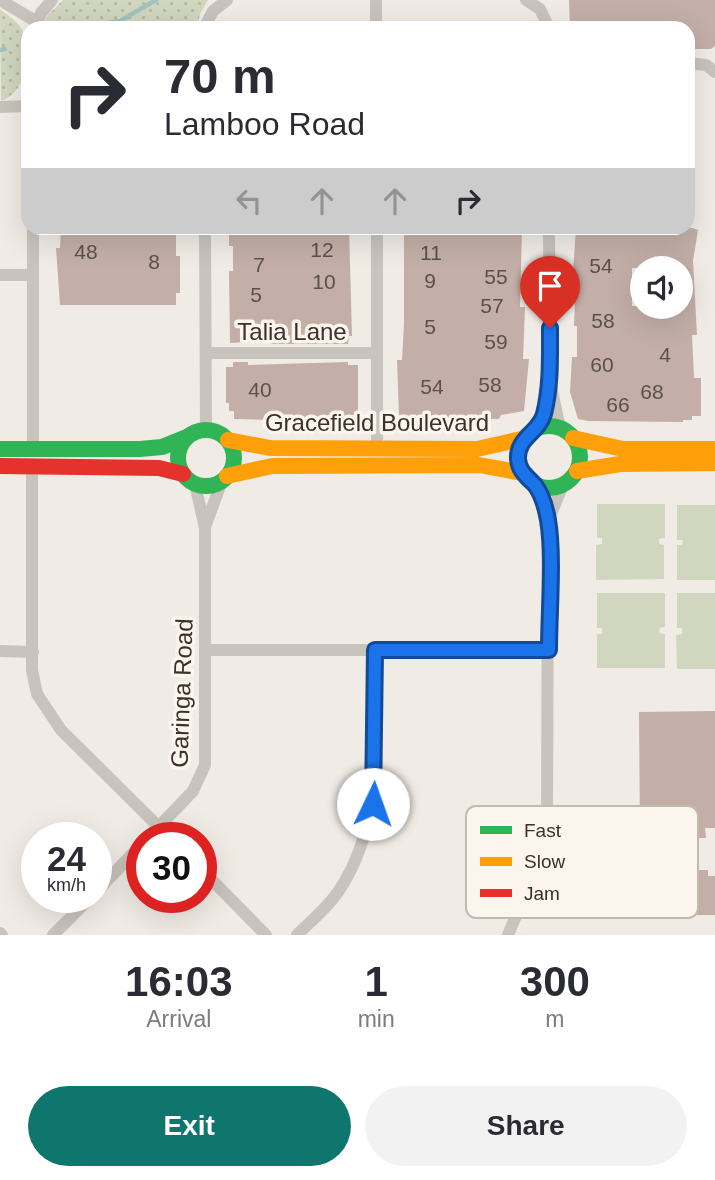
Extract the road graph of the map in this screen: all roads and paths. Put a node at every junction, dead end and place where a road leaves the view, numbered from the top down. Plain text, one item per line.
1 (0, 0) edge
2 (52, 0) edge
3 (227, 0) edge
4 (376, 0) edge
5 (526, 0) edge
6 (31, 21) edge
7 (39, 21) edge
8 (208, 21) edge
9 (376, 21) edge
10 (546, 21) edge
11 (695, 64) edge
12 (715, 72) edge
13 (21, 106) edge
14 (0, 107) edge
15 (33, 235) edge
16 (205, 235) edge
17 (377, 235) edge
18 (550, 235) edge
19 (0, 275) edge
20 (33, 275) junction
21 (206, 353) junction
22 (377, 353) junction
23 (550, 378) junction
24 (206, 430) junction
25 (532, 433) junction
26 (567, 433) junction
27 (187, 437) junction
28 (228, 440) junction
29 (377, 448) junction
30 (0, 449) edge
31 (33, 449) junction
32 (114, 449) junction
33 (715, 449) edge
34 (715, 463) edge
35 (0, 466) edge
36 (32, 466) junction
37 (114, 466) junction
38 (577, 471) junction
39 (189, 479) junction
40 (224, 479) junction
41 (528, 479) junction
42 (563, 485) junction
43 (548, 522) junction
44 (205, 528) junction
45 (206, 650) junction
46 (375, 650) junction
47 (549, 650) junction
48 (0, 651) edge
49 (33, 652) junction
50 (546, 806) edge
51 (154, 822) edge
52 (163, 822) edge
53 (126, 861) edge
54 (112, 875) edge
55 (217, 885) edge
56 (75, 913) edge
57 (515, 918) edge
58 (53, 935) edge
59 (266, 935) edge
60 (297, 935) edge
61 (508, 935) edge

1 - 6 street
2 - 7 street
3 - 8 street
4 - 9 street
5 - 10 street
11 - 12 street
13 - 14 street
15 - 20 street
16 - 21 street
17 - 22 street
18 - 23 street
19 - 20 street
20 - 31 street
21 - 22 street, Talia Lane
21 - 24 street
22 - 29 street
23 - 25 street
23 - 26 street
24 - 27 street
24 - 28 street
25 - 26 street
25 - 29 street, Gracefield Boulevard
25 - 41 street
26 - 33 street
26 - 38 street
27 - 32 street
27 - 39 street
28 - 29 street, Gracefield Boulevard
28 - 40 street
30 - 31 street
31 - 32 street
32 - 37 street
34 - 38 street
35 - 36 street
36 - 37 street
36 - 49 street
37 - 39 street
38 - 42 street
39 - 40 street
39 - 44 street, Garinga Road
40 - 41 street, Gracefield Boulevard
40 - 44 street, Garinga Road
41 - 42 street
41 - 43 street
42 - 43 street
43 - 47 street
44 - 45 street, Garinga Road
45 - 46 street
45 - 52 street, Garinga Road
46 - 47 street
46 - 60 street
47 - 50 street
48 - 49 street
49 - 51 street
53 - 54 street
55 - 59 street
56 - 58 street
57 - 61 street

